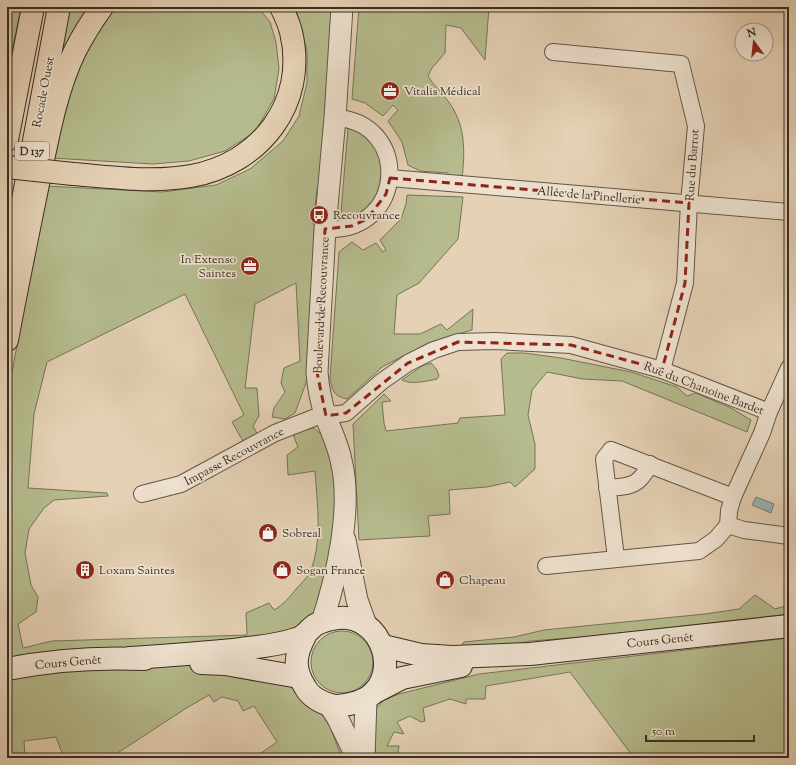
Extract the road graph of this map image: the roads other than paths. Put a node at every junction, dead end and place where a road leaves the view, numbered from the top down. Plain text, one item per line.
1 (33, 7) edge
2 (59, 7) edge
3 (102, 7) edge
4 (342, 7) edge
5 (281, 11) edge
6 (553, 52) dead end
7 (335, 118) junction
8 (7, 140) edge
9 (7, 167) edge
10 (390, 178) junction
11 (689, 203) junction
12 (789, 212) edge
13 (325, 229) junction
14 (7, 295) edge
15 (7, 340) edge
16 (789, 368) edge
17 (662, 370) junction
18 (769, 412) junction
19 (326, 416) junction
20 (650, 464) junction
21 (607, 488) junction
22 (142, 494) dead end
23 (733, 497) junction
24 (728, 525) junction
25 (343, 534) junction
26 (789, 536) edge
27 (616, 558) junction
28 (546, 566) dead end
29 (322, 622) junction
30 (366, 625) junction
31 (789, 626) edge
32 (304, 636) junction
33 (383, 646) junction
34 (530, 654) junction
35 (130, 658) junction
36 (7, 669) edge
37 (299, 677) junction
38 (370, 696) junction
39 (330, 705) junction
40 (358, 758) edge
41 (364, 758) edge

1 - 8 main road, D 137
2 - 14 main road, Rocade Ouest / D 137
3 - 15 main road, D 137
4 - 7 street, Boulevard de Recouvrance
5 - 9 main road, bridge
6 - 11 street, Rue du Barrot
7 - 10 street
7 - 13 street, Boulevard de Recouvrance
10 - 11 street, Allée de la Pinellerie
10 - 13 street
11 - 12 street, Allée de la Pinellerie
11 - 17 street, Rue du Barrot
13 - 19 street, Boulevard de Recouvrance
16 - 18 street
17 - 18 street, Rue du Chanoine Bardet
17 - 19 street, Rue du Chanoine Bardet
18 - 23 street, Rue du Chanoine Bardet
19 - 22 street, Impasse Recouvrance
19 - 25 street, Boulevard de Recouvrance
20 - 21 street
20 - 21 street
20 - 23 street
21 - 27 street
23 - 24 street, Rue du Chanoine Bardet
24 - 26 street
24 - 27 street
25 - 29 street, Boulevard de Recouvrance
25 - 30 street
27 - 28 street
29 - 30 main road
29 - 32 main road
30 - 33 main road
31 - 34 main road, Cours Genêt
32 - 35 main road
32 - 37 main road
33 - 34 main road, Cours Genêt
33 - 38 main road
34 - 38 main road, Cours Genêt
35 - 36 main road, Cours Genêt
35 - 37 main road
37 - 39 main road
38 - 39 main road
38 - 41 street
39 - 40 street

